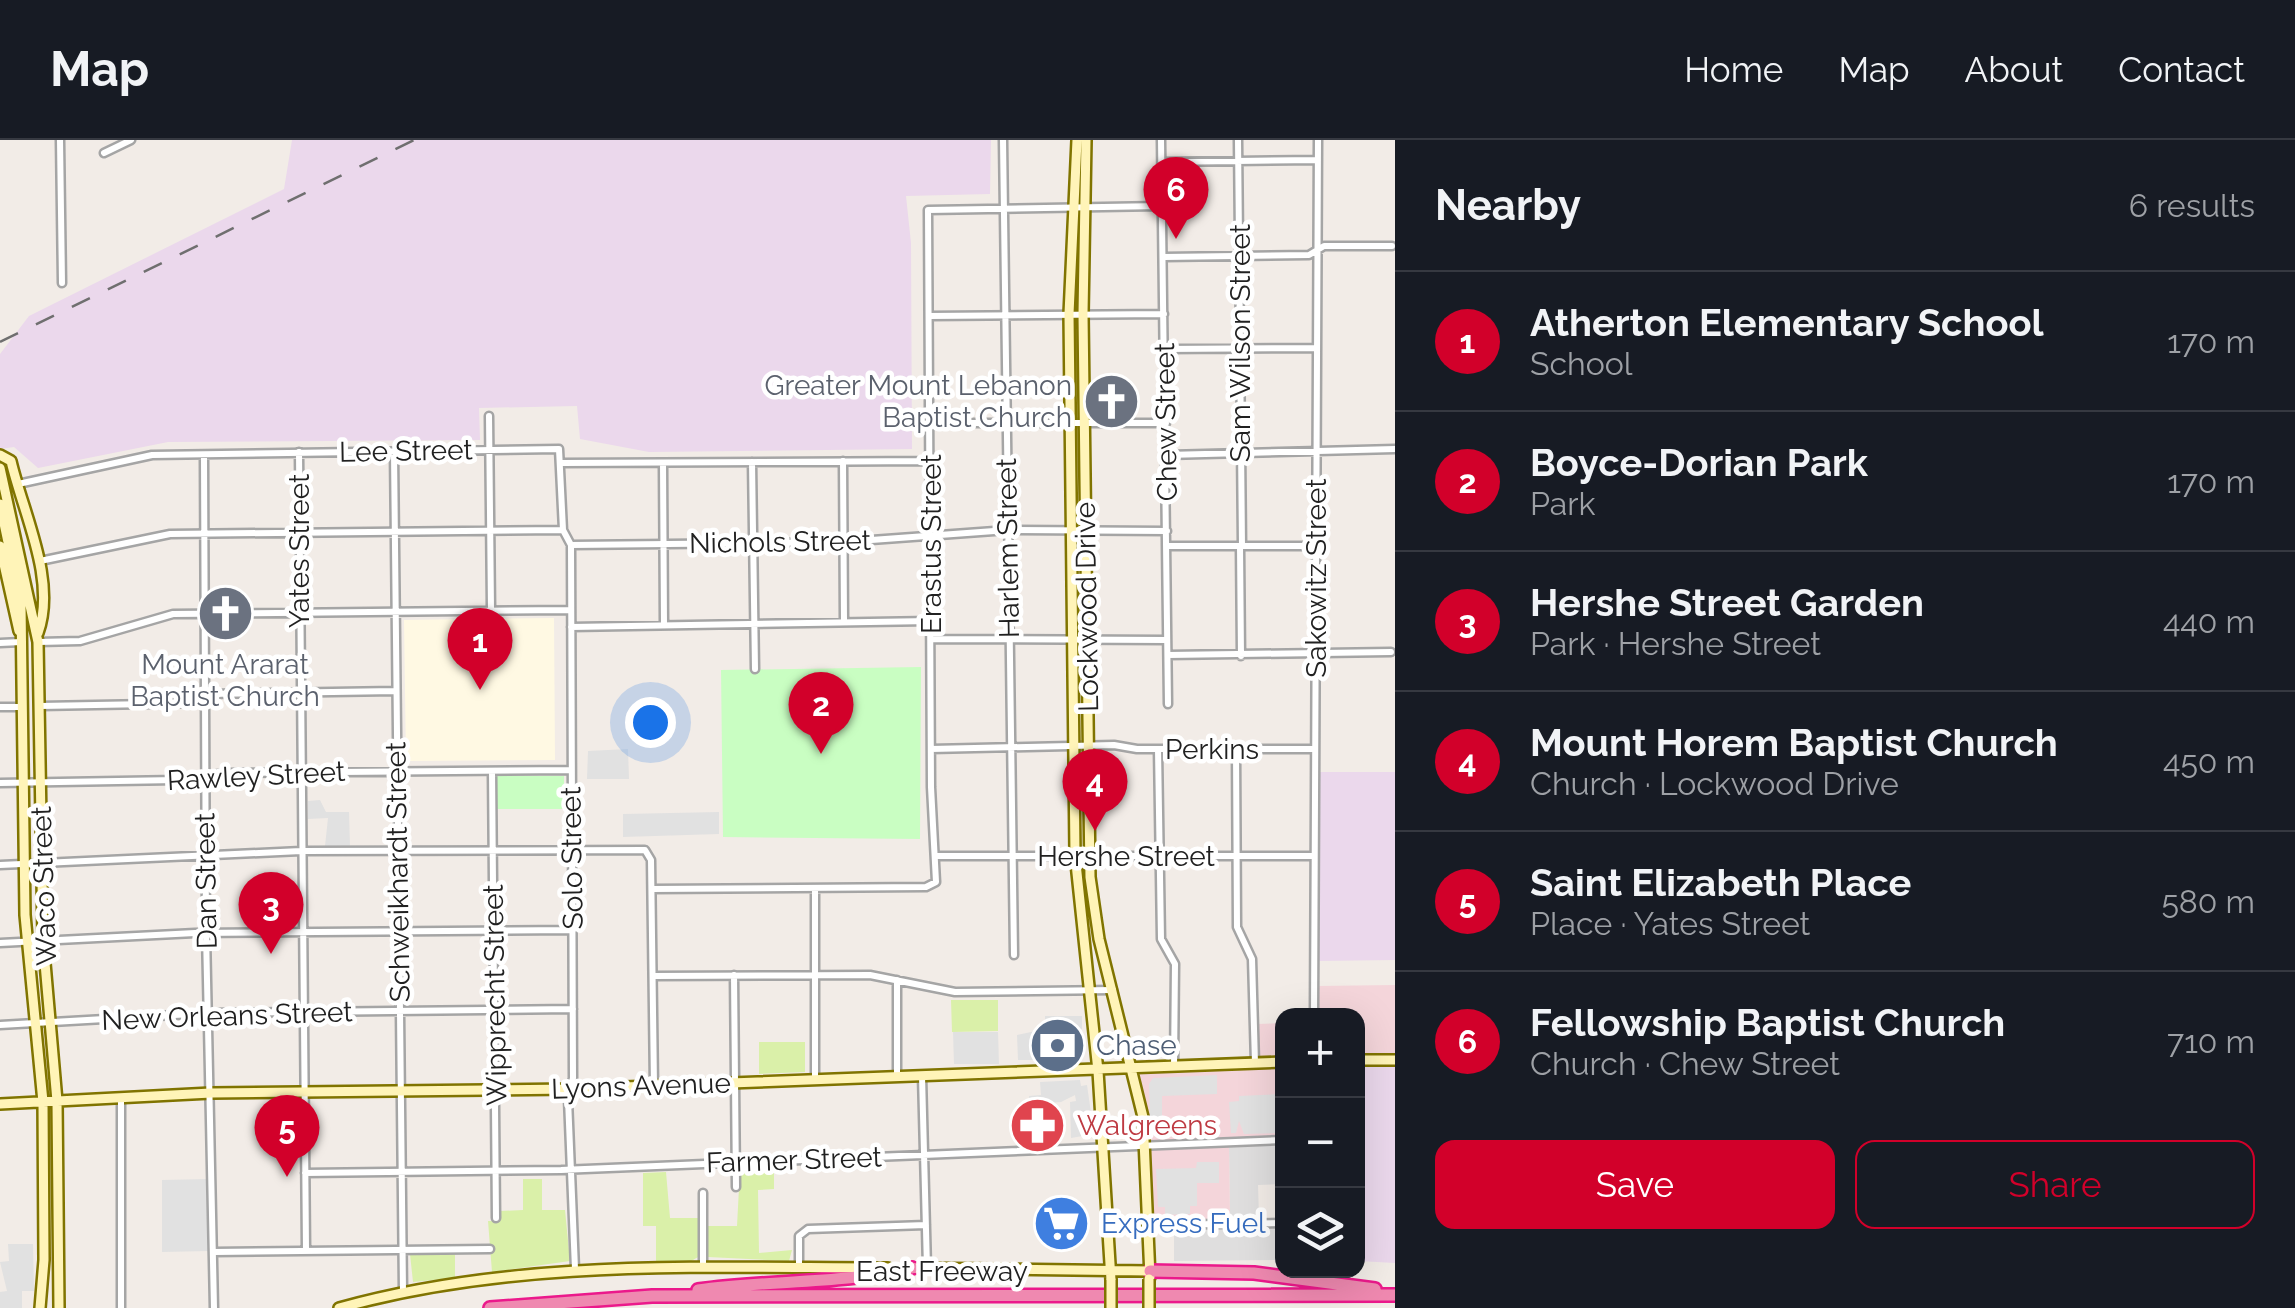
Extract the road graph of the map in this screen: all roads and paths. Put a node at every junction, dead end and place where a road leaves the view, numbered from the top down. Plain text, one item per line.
1 (60, 140) edge
2 (131, 140) edge
3 (1003, 140) edge
4 (1161, 140) edge
5 (1238, 140) edge
6 (1318, 140) edge
7 (1082, 143) edge
8 (104, 154) dead end
9 (1318, 160) junction
10 (1162, 162) junction
11 (1238, 162) junction
12 (1004, 206) junction
13 (1073, 206) junction
14 (1086, 206) junction
15 (1161, 206) junction
16 (1392, 246) dead end
17 (1317, 250) junction
18 (1240, 256) junction
19 (1164, 257) junction
20 (62, 283) dead end
21 (1069, 314) junction
22 (1083, 314) junction
23 (1164, 314) junction
24 (929, 316) junction
25 (1006, 316) junction
26 (1242, 348) junction
27 (1317, 348) junction
28 (1164, 349) junction
29 (489, 416) dead end
30 (1166, 422) junction
31 (1070, 423) junction
32 (1084, 423) junction
33 (931, 424) junction
34 (1006, 424) junction
35 (1395, 449) edge
36 (489, 450) junction
37 (1316, 450) junction
38 (299, 452) junction
39 (394, 452) junction
40 (0, 454) edge
41 (204, 454) junction
42 (1242, 454) junction
43 (1167, 455) junction
44 (930, 460) junction
45 (843, 461) junction
46 (562, 462) junction
47 (752, 462) junction
48 (664, 463) junction
49 (0, 468) edge
50 (16, 485) junction
51 (0, 504) edge
52 (8, 519) junction
53 (490, 530) junction
54 (563, 530) junction
55 (1008, 530) junction
56 (1072, 530) junction
57 (395, 531) junction
58 (1086, 531) junction
59 (1167, 531) junction
60 (300, 533) junction
61 (205, 534) junction
62 (932, 534) junction
63 (844, 542) junction
64 (754, 543) junction
65 (664, 544) junction
66 (571, 545) junction
67 (0, 546) edge
68 (1168, 546) junction
69 (1241, 546) junction
70 (1316, 546) junction
71 (38, 561) junction
72 (2, 564) edge
73 (491, 610) junction
74 (568, 610) junction
75 (300, 612) junction
76 (395, 612) junction
77 (206, 613) junction
78 (844, 621) junction
79 (931, 621) junction
80 (753, 623) junction
81 (664, 626) junction
82 (571, 627) junction
83 (38, 639) junction
84 (932, 639) junction
85 (21, 640) junction
86 (1009, 640) junction
87 (1074, 640) junction
88 (1088, 640) junction
89 (1167, 640) junction
90 (0, 642) edge
91 (1391, 652) dead end
92 (1315, 654) junction
93 (1168, 655) junction
94 (1241, 656) junction
95 (755, 669) dead end
96 (395, 691) junction
97 (299, 692) junction
98 (205, 694) junction
99 (205, 703) junction
100 (1168, 704) dead end
101 (40, 706) junction
102 (0, 707) edge
103 (22, 707) junction
104 (1088, 746) junction
105 (1074, 747) junction
106 (1011, 748) junction
107 (931, 749) junction
108 (1158, 749) junction
109 (1236, 749) junction
110 (1314, 749) junction
111 (571, 770) junction
112 (396, 771) junction
113 (492, 771) junction
114 (300, 772) junction
115 (204, 778) junction
116 (0, 783) edge
117 (24, 784) junction
118 (40, 784) junction
119 (572, 849) junction
120 (399, 850) junction
121 (493, 850) junction
122 (301, 851) junction
123 (207, 854) junction
124 (1075, 854) junction
125 (1090, 854) junction
126 (938, 856) junction
127 (1013, 856) junction
128 (1236, 856) junction
129 (1314, 856) junction
130 (1159, 857) junction
131 (41, 863) junction
132 (24, 864) junction
133 (0, 865) edge
134 (815, 888) junction
135 (652, 890) junction
136 (495, 930) junction
137 (573, 930) junction
138 (400, 931) junction
139 (206, 932) junction
140 (304, 932) junction
141 (43, 940) junction
142 (28, 941) junction
143 (0, 942) edge
144 (1014, 956) dead end
145 (815, 975) junction
146 (653, 976) junction
147 (734, 976) junction
148 (898, 980) junction
149 (1113, 990) junction
150 (1088, 991) junction
151 (1314, 1008) edge
152 (574, 1009) junction
153 (496, 1010) junction
154 (399, 1011) junction
155 (305, 1012) junction
156 (209, 1013) junction
157 (52, 1021) junction
158 (38, 1022) junction
159 (0, 1025) edge
160 (1365, 1060) edge
161 (1395, 1060) edge
162 (1275, 1062) edge
163 (1255, 1063) junction
164 (1174, 1066) junction
165 (1133, 1068) junction
166 (1098, 1071) junction
167 (898, 1076) junction
168 (922, 1076) junction
169 (816, 1080) junction
170 (734, 1083) junction
171 (654, 1086) junction
172 (571, 1089) junction
173 (494, 1091) junction
174 (305, 1092) junction
175 (400, 1092) junction
176 (210, 1093) junction
177 (121, 1098) junction
178 (57, 1101) junction
179 (44, 1102) junction
180 (0, 1104) edge
181 (1275, 1140) edge
182 (1146, 1145) junction
183 (1104, 1147) junction
184 (926, 1154) junction
185 (736, 1162) junction
186 (569, 1168) junction
187 (496, 1170) junction
188 (400, 1172) junction
189 (305, 1173) junction
190 (736, 1187) dead end
191 (703, 1193) dead end
192 (44, 1211) junction
193 (58, 1211) junction
194 (496, 1218) dead end
195 (1275, 1223) edge
196 (926, 1225) junction
197 (1150, 1225) junction
198 (490, 1249) dead end
199 (306, 1250) junction
200 (401, 1250) junction
201 (214, 1252) junction
202 (703, 1267) junction
203 (798, 1268) junction
204 (912, 1268) junction
205 (927, 1268) junction
206 (574, 1269) junction
207 (1111, 1275) junction
208 (1150, 1275) junction
209 (404, 1292) junction
210 (1395, 1294) edge
211 (652, 1296) junction
212 (40, 1308) edge
213 (59, 1308) edge
214 (121, 1308) edge
215 (214, 1308) edge
216 (338, 1308) edge
217 (490, 1308) edge
218 (1111, 1308) edge
219 (1149, 1308) edge

1 - 20 street
2 - 8 street
3 - 12 street, Harlem Street
4 - 10 street, Chew Street
5 - 11 street, Sam Wilson Street
6 - 9 street, Sakowitz Street
7 - 13 main road, Lockwood Drive
7 - 14 main road, Lockwood Drive
9 - 11 street
9 - 17 street, Sakowitz Street
10 - 11 street
10 - 15 street, Chew Street
11 - 18 street, Sam Wilson Street
12 - 13 street
12 - 24 street, Erastus Street
12 - 25 street, Harlem Street
13 - 14 street
13 - 21 main road, Lockwood Drive
14 - 15 street
14 - 22 main road, Lockwood Drive
15 - 19 street, Chew Street
16 - 17 street
17 - 18 street
17 - 27 street, Sakowitz Street
18 - 19 street
18 - 26 street, Sam Wilson Street
19 - 23 street, Chew Street
21 - 22 street
21 - 25 street
21 - 31 main road, Lockwood Drive
22 - 23 street
22 - 32 main road, Lockwood Drive
23 - 28 street, Chew Street
24 - 25 street
24 - 33 street, Erastus Street
25 - 34 street, Harlem Street
26 - 27 street
26 - 28 street
26 - 42 street, Sam Wilson Street
27 - 37 street, Sakowitz Street
28 - 30 street, Chew Street
29 - 36 street
30 - 32 street
30 - 43 street, Chew Street
31 - 32 street
31 - 34 street
31 - 56 main road, Lockwood Drive
32 - 58 main road, Lockwood Drive
33 - 34 street
33 - 44 street, Erastus Street
34 - 55 street, Harlem Street
35 - 37 street
36 - 39 street, Lee Street
36 - 46 street, Lee Street
36 - 53 street
37 - 42 street
37 - 70 street, Sakowitz Street
38 - 39 street, Lee Street
38 - 41 street, Lee Street
38 - 60 street, Yates Street
39 - 57 street, Schweikhardt Street
40 - 50 main road
41 - 50 street, Lee Street
41 - 61 street, Dan Street
42 - 43 street
42 - 69 street, Sam Wilson Street
43 - 59 street, Chew Street
44 - 45 street
44 - 62 street, Erastus Street
45 - 47 street
45 - 63 street
46 - 48 street
46 - 54 street
47 - 48 street
47 - 64 street
48 - 65 street
49 - 52 main road, Waco Street
50 - 71 main road
51 - 52 main road, Waco Street
52 - 83 main road, Waco Street
52 - 85 main road, Waco Street
53 - 54 street
53 - 57 street
53 - 73 street
54 - 66 street
55 - 56 street, Nichols Street
55 - 62 street, Nichols Street
55 - 86 street, Harlem Street
56 - 58 street, Nichols Street
56 - 87 main road, Lockwood Drive
57 - 60 street
57 - 76 street, Schweikhardt Street
58 - 59 street, Nichols Street
58 - 88 main road, Lockwood Drive
59 - 68 street, Chew Street
60 - 61 street
60 - 75 street, Yates Street
61 - 71 street
61 - 77 street, Dan Street
62 - 63 street, Nichols Street
62 - 79 street, Erastus Street
63 - 64 street, Nichols Street
63 - 78 street
64 - 65 street, Nichols Street
64 - 80 street
65 - 66 street, Nichols Street
65 - 81 street
66 - 74 street, Solo Street
67 - 72 main road
68 - 69 street
68 - 89 street, Chew Street
69 - 70 street
69 - 94 street, Sam Wilson Street
70 - 92 street, Sakowitz Street
71 - 83 main road
72 - 85 main road
73 - 74 street
73 - 76 street
74 - 82 street, Solo Street
75 - 76 street
75 - 77 street
75 - 97 street, Yates Street
76 - 96 street, Schweikhardt Street
77 - 83 street
77 - 98 street, Dan Street
78 - 79 street
78 - 80 street
79 - 84 street, Erastus Street
80 - 81 street
80 - 95 street
81 - 82 street
82 - 111 street, Solo Street
83 - 101 main road, Waco Street
84 - 86 street
84 - 107 street, Erastus Street
85 - 90 street
85 - 103 main road, Waco Street
86 - 87 street
86 - 106 street, Harlem Street
87 - 88 street
87 - 105 main road, Lockwood Drive
88 - 89 street
88 - 104 main road, Lockwood Drive
89 - 93 street, Chew Street
91 - 92 street
92 - 94 street
92 - 110 street, Sakowitz Street
93 - 94 street
93 - 100 street, Chew Street
96 - 97 street
96 - 112 street, Schweikhardt Street
97 - 98 street
97 - 114 street, Yates Street
98 - 99 street, Dan Street
99 - 101 street
99 - 115 street, Dan Street
101 - 118 main road, Waco Street
102 - 103 street
103 - 117 main road, Waco Street
104 - 105 street, Perkins
104 - 108 street, Perkins
104 - 125 main road, Lockwood Drive
105 - 106 street, Perkins
105 - 124 main road, Lockwood Drive
106 - 107 street, Perkins
106 - 127 street, Harlem Street
107 - 126 street, Erastus Street
108 - 109 street, Perkins
108 - 130 street
109 - 110 street, Perkins
109 - 128 street
110 - 129 street, Sakowitz Street
111 - 113 street, Rawley Street
111 - 119 street, Solo Street
112 - 113 street, Rawley Street
112 - 114 street, Rawley Street
112 - 120 street, Schweikhardt Street
113 - 121 street, Wipprecht Street
114 - 115 street, Rawley Street
114 - 122 street, Yates Street
115 - 118 street, Rawley Street
115 - 123 street, Dan Street
116 - 117 street, Rawley Street
117 - 118 street, Rawley Street
117 - 132 main road, Waco Street
118 - 131 main road, Waco Street
119 - 121 street
119 - 135 street
119 - 137 street, Solo Street
120 - 121 street
120 - 122 street
120 - 138 street, Schweikhardt Street
121 - 136 street, Wipprecht Street
122 - 123 street
122 - 140 street, Yates Street
123 - 131 street
123 - 139 street, Dan Street
124 - 125 street, Hershe Street
124 - 127 street, Hershe Street
124 - 150 main road, Lockwood Drive
125 - 130 street, Hershe Street
125 - 149 main road, Lockwood Drive
126 - 127 street, Hershe Street
126 - 134 street, Erastus Street
127 - 144 street, Harlem Street
128 - 129 street, Hershe Street
128 - 130 street, Hershe Street
128 - 163 street
129 - 151 street, Sakowitz Street
130 - 164 street
131 - 132 street
131 - 141 main road, Waco Street
132 - 133 street
132 - 142 main road, Waco Street
134 - 135 street
134 - 145 street
135 - 146 street
136 - 137 street
136 - 138 street
136 - 153 street, Wipprecht Street
137 - 152 street, Solo Street
138 - 140 street
138 - 154 street, Schweikhardt Street
139 - 140 street
139 - 141 street
139 - 156 street, Dan Street
140 - 155 street, Yates Street
141 - 142 street
141 - 157 main road, Waco Street
142 - 143 street
142 - 158 main road, Waco Street
145 - 147 street
145 - 148 street
145 - 169 street
146 - 147 street
146 - 171 street
147 - 170 street
148 - 150 street
148 - 167 street
149 - 150 street
149 - 165 main road, Lockwood Drive
150 - 166 main road, Lockwood Drive
152 - 153 street, New Orleans Street
152 - 172 street, Solo Street
153 - 154 street, New Orleans Street
153 - 173 street, Wipprecht Street
154 - 155 street, New Orleans Street
154 - 175 street, Schweikhardt Street
155 - 156 street, New Orleans Street
155 - 174 street, Yates Street
156 - 157 street, New Orleans Street
156 - 176 street, Dan Street
157 - 158 street, New Orleans Street
157 - 178 main road, Waco Street
158 - 159 street, New Orleans Street
158 - 179 main road, Waco Street
160 - 161 main road
162 - 163 main road, Lyons Avenue
163 - 164 main road, Lyons Avenue
164 - 165 main road, Lyons Avenue
165 - 166 main road, Lyons Avenue
165 - 182 main road, Lockwood Drive
166 - 168 main road, Lyons Avenue
166 - 183 main road, Lockwood Drive
167 - 168 main road, Lyons Avenue
167 - 169 main road, Lyons Avenue
168 - 184 street
169 - 170 main road, Lyons Avenue
170 - 171 main road, Lyons Avenue
170 - 185 street
171 - 172 main road, Lyons Avenue
172 - 173 main road, Lyons Avenue
172 - 186 street, Solo Street
173 - 175 main road, Lyons Avenue
173 - 187 street, Wipprecht Street
174 - 175 main road, Lyons Avenue
174 - 176 main road, Lyons Avenue
174 - 189 street, Yates Street
175 - 188 street, Schweikhardt Street
176 - 177 main road, Lyons Avenue
176 - 201 street, Dan Street
177 - 178 main road, Lyons Avenue
177 - 214 street
178 - 179 main road, Lyons Avenue
178 - 193 main road, Waco Street
179 - 180 main road, Lyons Avenue
179 - 192 main road, Waco Street
181 - 182 street, Farmer Street
182 - 183 street, Farmer Street
182 - 197 main road, Lockwood Drive
183 - 184 street, Farmer Street
183 - 207 main road, Lockwood Drive
184 - 185 street, Farmer Street
184 - 196 street
185 - 186 street, Farmer Street
185 - 190 street
186 - 187 street, Farmer Street
186 - 206 street, Solo Street
187 - 188 street, Farmer Street
187 - 194 street, Wipprecht Street
188 - 189 street, Farmer Street
188 - 200 street, Schweikhardt Street
189 - 199 street, Yates Street
191 - 202 street
192 - 193 main road
192 - 212 main road, Waco Street
193 - 213 main road, Waco Street
195 - 197 street
196 - 203 street
196 - 205 street
197 - 208 main road, Lockwood Drive
198 - 200 street
199 - 200 street
199 - 201 street
200 - 209 street, Schweikhardt Street
201 - 215 street, Dan Street
202 - 203 main road
202 - 206 main road
203 - 204 main road
204 - 205 main road
204 - 211 highway
205 - 207 main road
206 - 209 main road
207 - 208 main road
207 - 218 main road, Lockwood Drive, bridge
208 - 210 highway
208 - 219 main road, Lockwood Drive, bridge
209 - 216 main road
210 - 211 highway, East Freeway
211 - 217 highway, East Freeway

